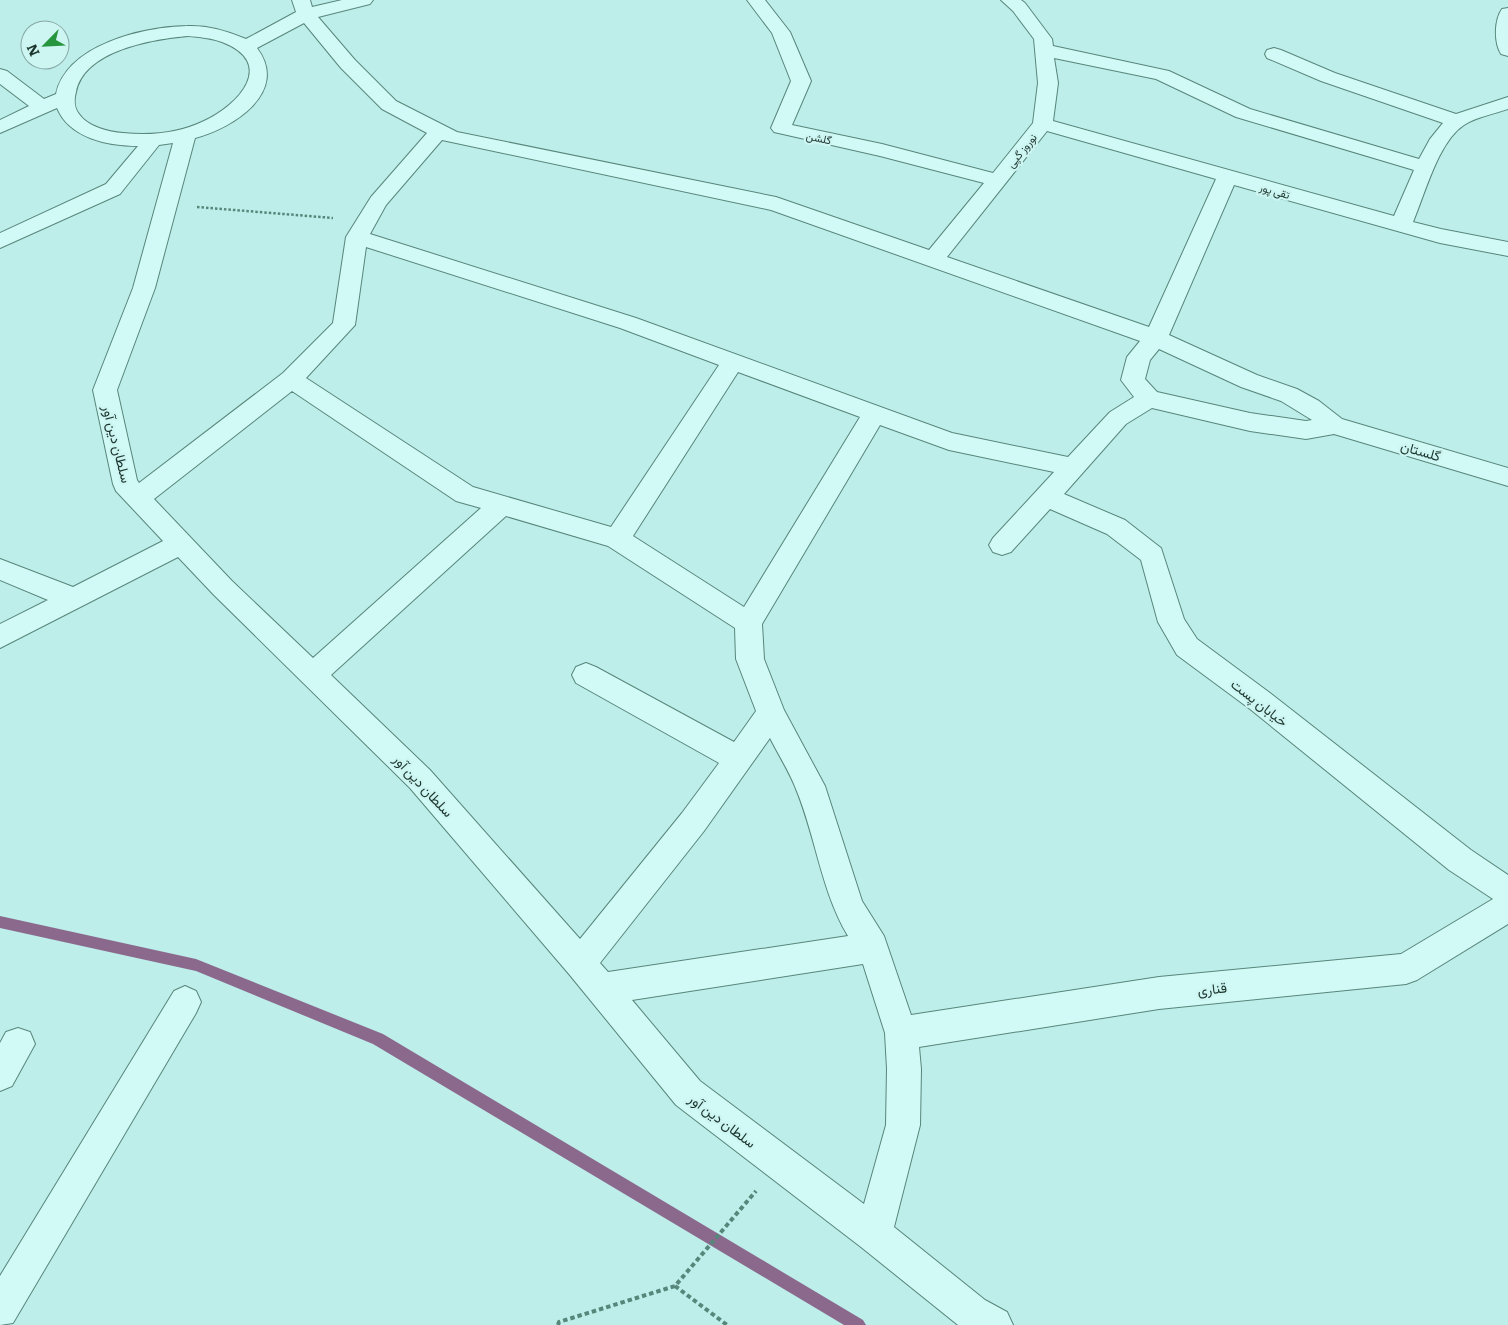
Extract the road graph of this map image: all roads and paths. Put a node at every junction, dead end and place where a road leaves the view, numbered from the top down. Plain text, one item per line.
1 (364, 0) edge
2 (756, 0) edge
3 (1010, 0) edge
4 (304, 7) edge
5 (1508, 12) edge
6 (245, 47) junction
7 (1044, 50) junction
8 (1508, 50) edge
9 (1274, 54) dead end
10 (0, 75) edge
11 (65, 97) junction
12 (1508, 104) edge
13 (43, 108) junction
14 (1457, 120) junction
15 (1043, 124) junction
16 (0, 127) edge
17 (439, 132) junction
18 (186, 134) junction
19 (154, 139) junction
20 (1425, 168) junction
21 (1228, 176) junction
22 (997, 180) junction
23 (166, 205) junction
24 (1401, 225) junction
25 (362, 229) junction
26 (0, 241) edge
27 (1508, 249) edge
28 (933, 260) junction
29 (1156, 338) junction
30 (734, 361) junction
31 (291, 379) junction
32 (1149, 399) junction
33 (875, 413) junction
34 (1334, 425) junction
35 (1074, 467) junction
36 (1508, 477) edge
37 (1046, 497) junction
38 (138, 498) junction
39 (502, 504) junction
40 (617, 539) junction
41 (181, 544) junction
42 (1002, 545) dead end
43 (0, 568) edge
44 (74, 599) junction
45 (748, 624) junction
46 (0, 637) edge
47 (313, 675) junction
48 (586, 675) dead end
49 (771, 713) junction
50 (738, 759) junction
51 (1508, 892) edge
52 (1508, 907) edge
53 (873, 947) junction
54 (580, 963) junction
55 (602, 989) junction
56 (185, 1002) dead end
57 (901, 1033) junction
58 (18, 1044) dead end
59 (0, 1074) edge
60 (780, 1163) junction
61 (874, 1234) junction
62 (674, 1286) junction
63 (0, 1310) edge
64 (558, 1325) edge
65 (727, 1325) edge
66 (994, 1325) edge

1 - 4 street
2 - 22 street, گلشن
3 - 7 street, نوروز گپی
4 - 6 street
4 - 17 street
5 - 8 street
6 - 11 street
6 - 18 street
7 - 15 street, نوروز گپی
7 - 20 street
9 - 14 street
10 - 13 street
11 - 13 street
11 - 19 street
12 - 14 street
13 - 16 street
14 - 20 street
15 - 21 street, تقی پور
15 - 22 street, نوروز گپی
17 - 25 street
17 - 28 street
18 - 19 street
18 - 23 street, سلطان دین آور
19 - 26 street
20 - 24 street
21 - 24 street, تقی پور
21 - 29 street
22 - 28 street, نوروز گپی
23 - 25 path
23 - 38 street, سلطان دین آور
24 - 27 street, تقی پور
25 - 30 street
25 - 31 street
28 - 29 street
29 - 32 street
29 - 34 street
30 - 33 street
30 - 40 street
31 - 38 street
31 - 39 street
32 - 34 street
32 - 35 street
33 - 35 street
33 - 45 street
34 - 36 street, گلستان
35 - 37 street
37 - 42 street
37 - 51 street, خیابان پست
38 - 41 street, سلطان دین آور
39 - 40 street
39 - 47 street
40 - 45 street
41 - 44 street
41 - 47 street, سلطان دین آور
43 - 44 street
44 - 46 street
45 - 49 street
47 - 54 street, سلطان دین آور
48 - 50 street
49 - 50 street
49 - 53 street
50 - 54 street
52 - 57 street, قناری
53 - 55 street
53 - 57 street
54 - 55 street, سلطان دین آور
55 - 60 street, سلطان دین آور
56 - 63 street
57 - 61 street
58 - 59 street
60 - 61 street, سلطان دین آور
60 - 62 path
61 - 66 street, سلطان دین آور
62 - 64 path
62 - 65 path

